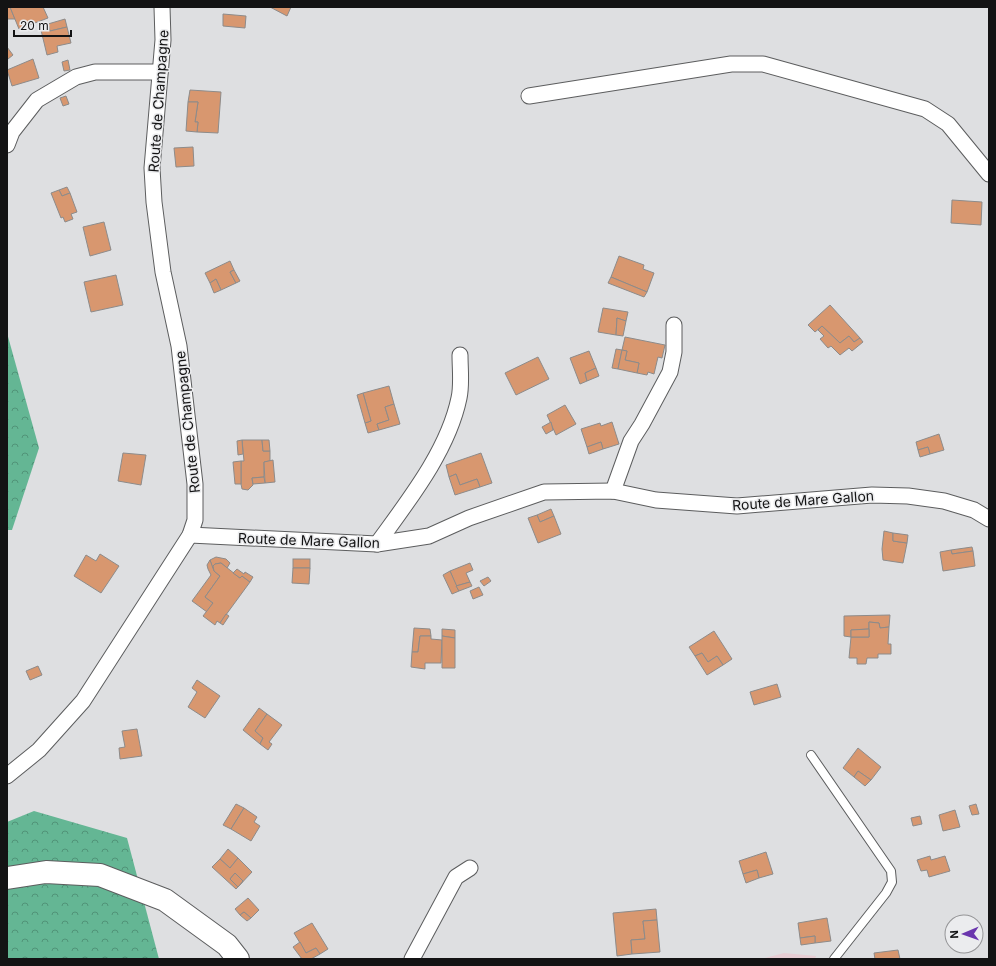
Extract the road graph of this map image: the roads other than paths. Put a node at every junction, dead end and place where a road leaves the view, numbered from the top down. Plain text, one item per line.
1 (162, 7) edge
2 (160, 72) junction
3 (529, 96) dead end
4 (7, 146) edge
5 (989, 174) edge
6 (674, 325) dead end
7 (460, 356) dead end
8 (613, 491) junction
9 (989, 519) edge
10 (190, 535) junction
11 (377, 544) junction
12 (811, 756) dead end
13 (7, 776) edge
14 (470, 868) dead end
15 (7, 878) edge
16 (238, 959) edge
17 (412, 959) edge
18 (834, 959) edge

1 - 2 street, Route de Champagne
2 - 4 street
2 - 10 street, Route de Champagne
3 - 5 street
6 - 8 street
7 - 11 street
8 - 9 street, Route de Mare Gallon
8 - 11 street, Route de Mare Gallon
10 - 11 street, Route de Mare Gallon
10 - 13 street, Route de Champagne
12 - 18 lane
14 - 17 street
15 - 16 main road

